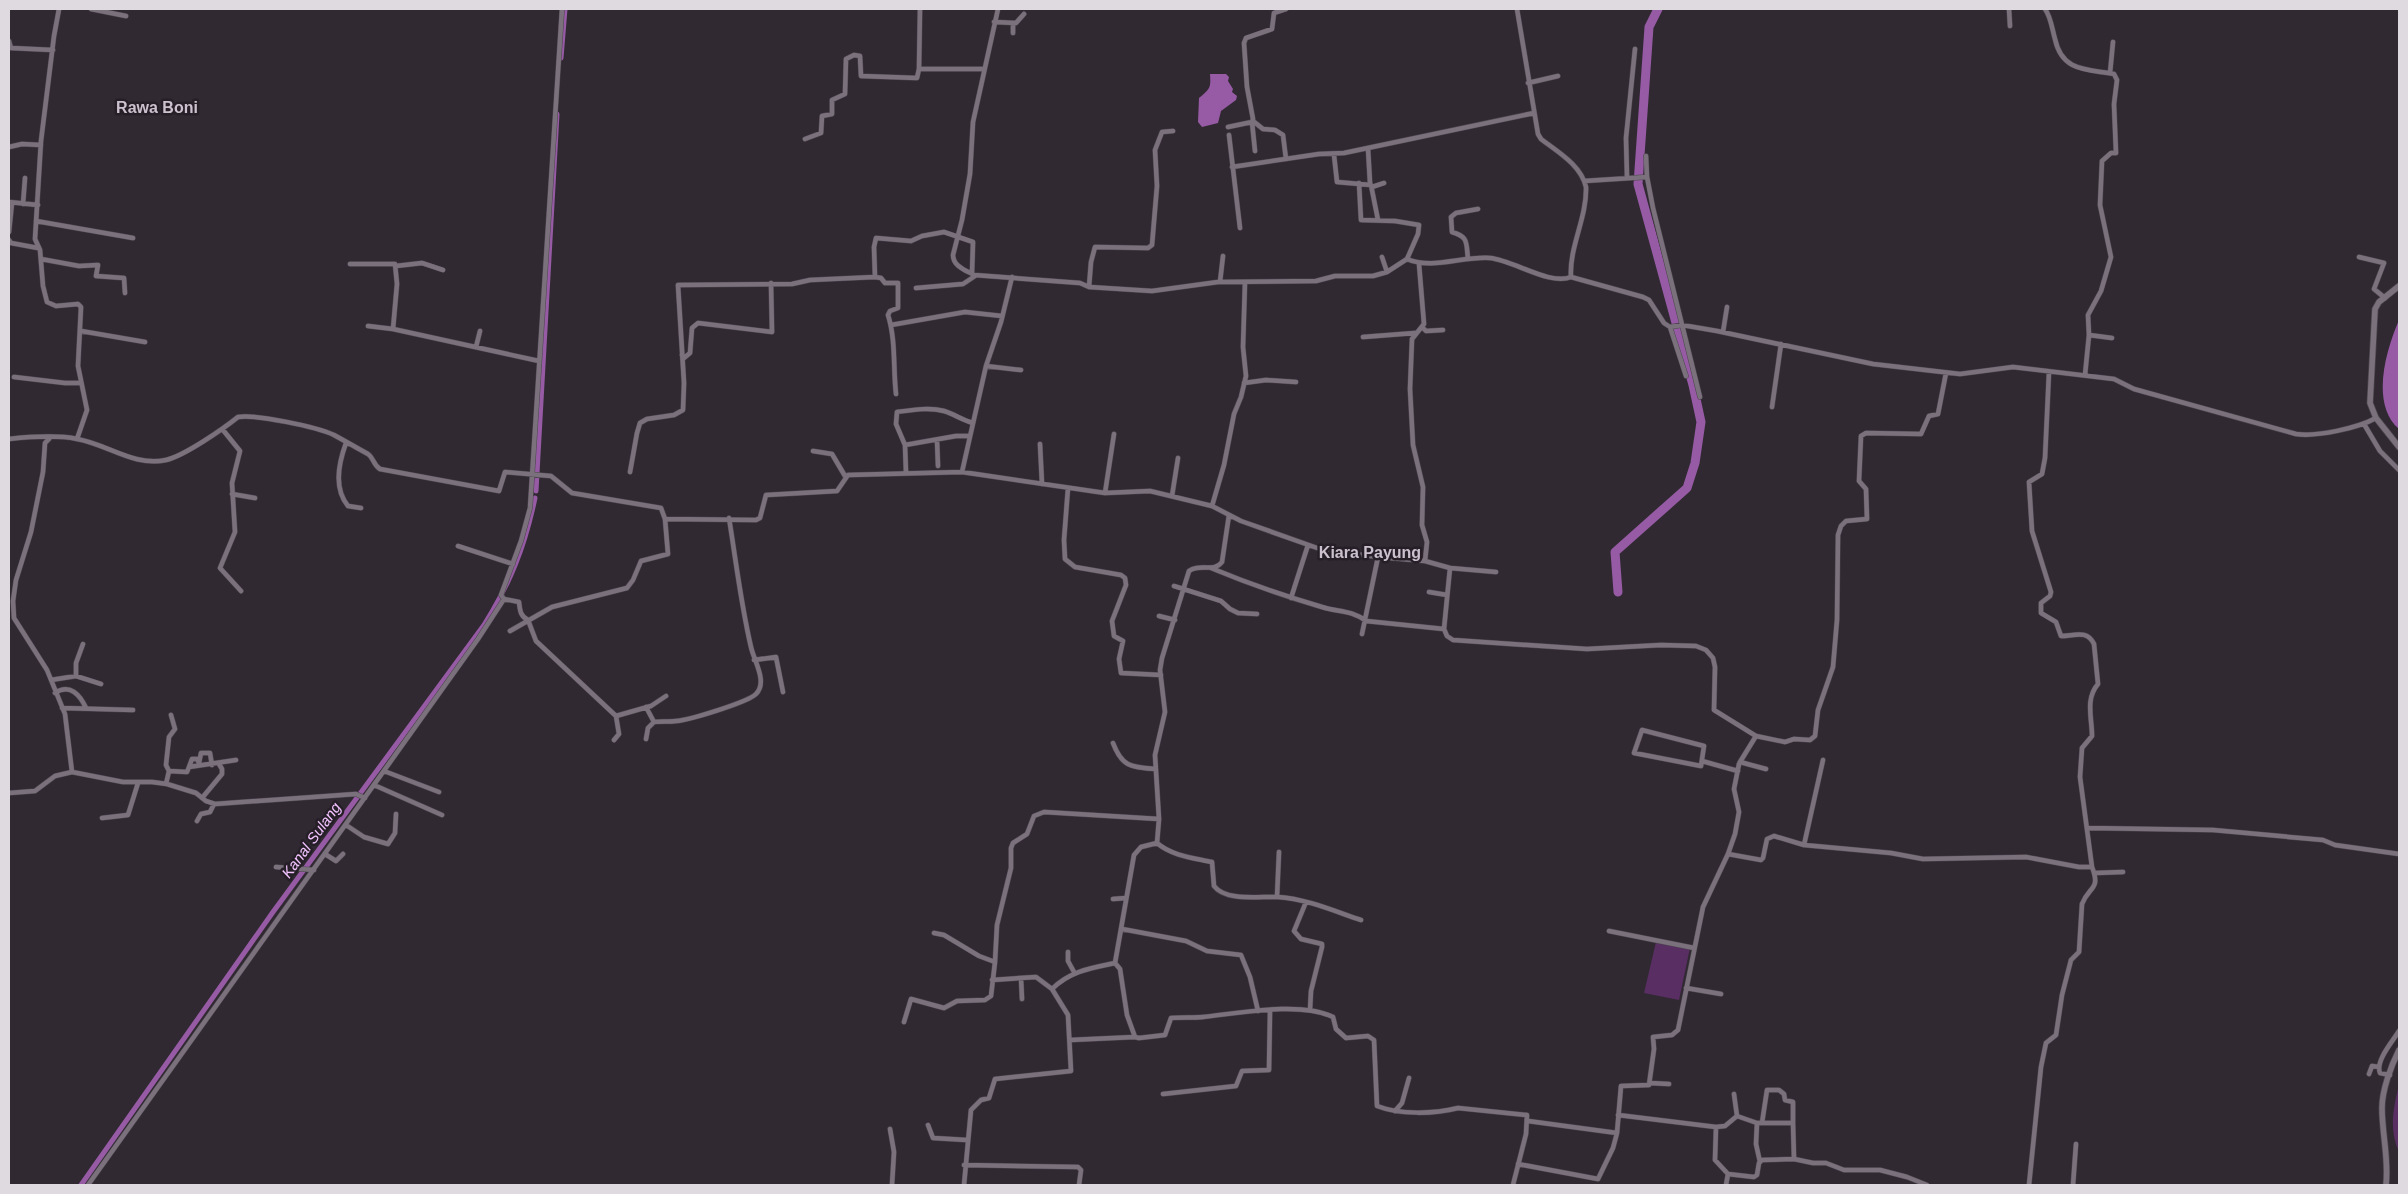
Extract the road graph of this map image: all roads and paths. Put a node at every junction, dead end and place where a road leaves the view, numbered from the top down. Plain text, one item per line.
1 (59, 9) edge
2 (91, 9) edge
3 (562, 9) edge
4 (920, 9) edge
5 (998, 9) edge
6 (1286, 9) edge
7 (1517, 9) edge
8 (2008, 9) edge
9 (2045, 9) edge
10 (1024, 14) dead end
11 (126, 16) dead end
12 (994, 22) junction
13 (1013, 23) junction
14 (2010, 26) dead end
15 (1013, 33) dead end
16 (9, 41) edge
17 (2113, 42) dead end
18 (1634, 49) dead end
19 (52, 50) junction
20 (919, 69) junction
21 (984, 69) junction
22 (2110, 73) junction
23 (1558, 76) dead end
24 (1528, 83) junction
25 (1534, 113) junction
26 (1252, 122) junction
27 (1228, 127) dead end
28 (1173, 132) dead end
29 (1229, 135) dead end
30 (805, 138) dead end
31 (41, 145) junction
32 (9, 147) edge
33 (1368, 148) junction
34 (1255, 151) dead end
35 (1334, 155) junction
36 (1646, 156) dead end
37 (1286, 159) junction
38 (1232, 168) junction
39 (1626, 177) junction
40 (1645, 177) junction
41 (25, 178) dead end
42 (1584, 181) junction
43 (1359, 183) junction
44 (1384, 183) dead end
45 (1371, 185) junction
46 (11, 203) edge
47 (23, 204) junction
48 (38, 205) junction
49 (1478, 209) dead end
50 (1378, 220) junction
51 (36, 221) junction
52 (1240, 228) dead end
53 (9, 232) edge
54 (958, 236) junction
55 (133, 238) dead end
56 (9, 240) edge
57 (38, 248) junction
58 (1223, 256) dead end
59 (1382, 257) dead end
60 (2359, 257) dead end
61 (41, 259) junction
62 (1406, 259) junction
63 (1468, 259) junction
64 (350, 264) dead end
65 (1419, 264) junction
66 (396, 266) junction
67 (443, 270) dead end
68 (1387, 272) junction
69 (974, 275) junction
70 (875, 277) junction
71 (1012, 277) junction
72 (1571, 277) junction
73 (1220, 282) junction
74 (1245, 282) junction
75 (771, 284) junction
76 (2399, 286) edge
77 (1089, 287) junction
78 (916, 288) dead end
79 (125, 292) dead end
80 (2385, 298) junction
81 (1727, 307) dead end
82 (1002, 316) junction
83 (891, 325) junction
84 (1680, 325) junction
85 (368, 326) dead end
86 (1670, 326) junction
87 (1423, 328) junction
88 (393, 329) junction
89 (1443, 330) dead end
90 (81, 331) junction
91 (480, 331) dead end
92 (1723, 332) junction
93 (1415, 333) junction
94 (2089, 335) junction
95 (1363, 337) dead end
96 (2112, 338) dead end
97 (145, 342) dead end
98 (1780, 344) junction
99 (476, 347) junction
100 (681, 354) junction
101 (539, 361) junction
102 (986, 366) junction
103 (1021, 370) dead end
104 (2049, 372) junction
105 (1946, 374) junction
106 (2085, 375) junction
107 (1686, 376) dead end
108 (14, 377) dead end
109 (1296, 382) dead end
110 (81, 383) junction
111 (1244, 383) junction
112 (896, 394) dead end
113 (1700, 397) dead end
114 (1772, 407) dead end
115 (2375, 419) junction
116 (973, 422) junction
117 (2366, 423) junction
118 (223, 430) junction
119 (1114, 434) dead end
120 (970, 436) junction
121 (9, 439) edge
122 (49, 439) junction
123 (78, 439) junction
124 (937, 440) junction
125 (346, 443) junction
126 (1040, 444) dead end
127 (905, 445) junction
128 (2399, 447) edge
129 (813, 451) dead end
130 (1178, 458) dead end
131 (938, 470) junction
132 (2399, 470) edge
133 (630, 472) dead end
134 (962, 472) junction
135 (906, 473) junction
136 (533, 474) junction
137 (845, 476) junction
138 (1042, 484) junction
139 (1068, 488) junction
140 (1105, 493) junction
141 (232, 494) junction
142 (1172, 496) junction
143 (255, 498) dead end
144 (1212, 506) junction
145 (360, 508) dead end
146 (1229, 515) junction
147 (729, 518) junction
148 (665, 520) junction
149 (458, 546) dead end
150 (1308, 546) junction
151 (1378, 557) junction
152 (1425, 561) junction
153 (513, 564) junction
154 (1211, 568) junction
155 (1450, 568) junction
156 (1496, 572) dead end
157 (1174, 586) dead end
158 (1184, 590) junction
159 (241, 591) dead end
160 (1429, 592) dead end
161 (1447, 595) junction
162 (503, 597) junction
163 (1291, 598) junction
164 (1257, 614) dead end
165 (1159, 616) dead end
166 (11, 618) edge
167 (528, 620) junction
168 (1175, 620) junction
169 (1366, 621) junction
170 (1444, 628) junction
171 (510, 631) dead end
172 (1362, 634) dead end
173 (83, 644) dead end
174 (754, 660) junction
175 (1160, 675) junction
176 (76, 676) junction
177 (51, 680) junction
178 (101, 684) dead end
179 (783, 692) dead end
180 (55, 693) junction
181 (666, 696) dead end
182 (646, 707) junction
183 (62, 708) junction
184 (86, 708) junction
185 (133, 710) dead end
186 (171, 715) dead end
187 (616, 716) junction
188 (654, 722) junction
189 (1756, 736) junction
190 (646, 739) dead end
191 (614, 740) dead end
192 (1113, 743) dead end
193 (236, 760) dead end
194 (1823, 760) dead end
195 (1702, 761) junction
196 (1740, 762) junction
197 (219, 764) junction
198 (199, 765) junction
199 (212, 765) junction
200 (190, 767) junction
201 (1155, 769) junction
202 (1766, 769) dead end
203 (169, 771) junction
204 (384, 771) junction
205 (1738, 771) junction
206 (72, 772) junction
207 (138, 782) junction
208 (166, 784) junction
209 (374, 785) junction
210 (439, 792) dead end
211 (9, 793) edge
212 (202, 798) junction
213 (364, 798) junction
214 (214, 804) junction
215 (396, 814) dead end
216 (442, 815) dead end
217 (102, 818) dead end
218 (197, 821) dead end
219 (1159, 821) junction
220 (346, 825) junction
221 (2088, 828) junction
222 (1157, 843) junction
223 (1804, 845) junction
224 (1279, 852) dead end
225 (325, 854) junction
226 (343, 854) dead end
227 (1728, 854) junction
228 (2399, 854) edge
229 (276, 867) dead end
230 (2092, 867) junction
231 (312, 870) junction
232 (2122, 872) dead end
233 (2094, 873) junction
234 (1277, 897) junction
235 (1126, 898) junction
236 (1113, 899) dead end
237 (1306, 902) junction
238 (1361, 920) dead end
239 (1122, 929) junction
240 (1609, 931) dead end
241 (934, 933) dead end
242 (1694, 948) junction
243 (1068, 952) dead end
244 (995, 962) junction
245 (1116, 964) junction
246 (1074, 972) junction
247 (1021, 978) junction
248 (992, 980) junction
249 (1686, 988) junction
250 (1052, 989) junction
251 (1721, 994) dead end
252 (1022, 999) dead end
253 (1310, 1010) junction
254 (1258, 1011) junction
255 (1270, 1011) junction
256 (904, 1022) dead end
257 (2399, 1031) edge
258 (1135, 1037) junction
259 (1070, 1040) junction
260 (2399, 1050) edge
261 (2379, 1067) junction
262 (2369, 1074) dead end
263 (2390, 1075) junction
264 (1409, 1078) dead end
265 (1650, 1083) junction
266 (1669, 1084) dead end
267 (1163, 1094) dead end
268 (1734, 1094) dead end
269 (1395, 1111) junction
270 (1618, 1115) junction
271 (1737, 1116) junction
272 (1528, 1121) junction
273 (1760, 1123) junction
274 (1793, 1123) junction
275 (928, 1125) dead end
276 (1716, 1127) junction
277 (890, 1129) dead end
278 (1617, 1133) junction
279 (967, 1140) junction
280 (2076, 1144) dead end
281 (1794, 1159) junction
282 (1760, 1162) junction
283 (1518, 1164) junction
284 (964, 1165) junction
285 (1728, 1174) junction
286 (1598, 1179) junction
287 (88, 1185) edge
288 (892, 1185) edge
289 (964, 1185) edge
290 (1079, 1185) edge
291 (1513, 1185) edge
292 (1596, 1185) edge
293 (1726, 1185) edge
294 (1926, 1185) edge
295 (2029, 1185) edge
296 (2073, 1185) edge
297 (2386, 1185) edge

1 - 19 street
2 - 11 street
3 - 101 street
4 - 20 street
5 - 12 street
6 - 26 street
7 - 24 street
8 - 14 street
9 - 22 street
10 - 13 street
12 - 13 street
12 - 21 street
13 - 15 street
16 - 19 street
17 - 22 street
18 - 39 street
19 - 31 street
20 - 21 street
20 - 30 street
21 - 54 street
22 - 94 street
23 - 24 street
24 - 25 street
25 - 33 street
25 - 42 street
26 - 27 street
26 - 34 street
26 - 37 street
28 - 77 street
29 - 38 street
31 - 32 street
31 - 48 street
33 - 35 street
33 - 45 street
35 - 37 street
35 - 43 street
36 - 40 street
37 - 38 street
38 - 52 street
39 - 40 street
39 - 42 street
40 - 84 street
41 - 47 street
42 - 72 street
43 - 45 street
43 - 50 street
44 - 45 street
45 - 50 street
46 - 47 street
46 - 53 street
47 - 48 street
48 - 51 street
49 - 63 street
50 - 62 street
51 - 55 street
51 - 57 street
54 - 69 street
54 - 69 street
54 - 70 street
56 - 57 street
57 - 61 street
58 - 73 street
59 - 68 street
60 - 80 street
61 - 79 street
61 - 90 street
62 - 65 street
62 - 68 street
63 - 65 street
63 - 72 street
64 - 66 street
65 - 87 street
66 - 67 street
66 - 88 street
68 - 74 street
69 - 71 street
69 - 78 street
70 - 75 street
70 - 83 street
71 - 77 street
71 - 82 street
72 - 86 street
73 - 74 street
73 - 77 street
74 - 111 street
75 - 100 street
75 - 100 street
76 - 80 street
80 - 115 street
81 - 92 street
82 - 83 street
82 - 102 street
83 - 112 street
84 - 86 street
84 - 92 street
84 - 113 street
85 - 88 street
86 - 107 street
87 - 89 street
87 - 93 street
88 - 99 street
90 - 97 street
90 - 110 street
91 - 99 street
92 - 98 street
93 - 95 street
93 - 152 street
94 - 96 street
94 - 106 street
98 - 105 street
98 - 114 street
99 - 101 street
100 - 133 street
101 - 136 street
102 - 103 street
102 - 116 street
104 - 105 street
104 - 106 street
104 - 221 street
105 - 189 street
106 - 117 street
108 - 110 street
109 - 111 street
110 - 123 street
111 - 144 street
115 - 117 street
115 - 128 street
116 - 120 street
116 - 127 street
117 - 132 street
118 - 123 street
118 - 125 street
118 - 141 street
119 - 140 street
120 - 124 street
120 - 134 street
121 - 122 street
122 - 123 street
122 - 166 street
124 - 127 street
124 - 131 street
125 - 136 street
125 - 145 street
126 - 138 street
127 - 135 street
129 - 137 street
130 - 142 street
131 - 134 street
131 - 135 street
134 - 138 street
135 - 137 street
136 - 148 street
136 - 153 street
137 - 147 street
138 - 139 street
139 - 140 street
139 - 175 street
140 - 142 street
141 - 143 street
141 - 159 street
142 - 144 street
144 - 146 street
146 - 150 street
146 - 154 street
147 - 148 street
147 - 174 street
148 - 167 street
149 - 153 street
150 - 151 street
150 - 163 street
151 - 152 street
151 - 169 street
152 - 155 street
153 - 162 street
154 - 158 street
154 - 163 street
155 - 156 street
155 - 161 street
157 - 158 street
158 - 164 street
158 - 168 street
160 - 161 street
161 - 170 street
162 - 167 street
162 - 204 street
163 - 169 street
165 - 168 street
166 - 177 street
167 - 171 street
167 - 187 street
168 - 175 street
169 - 170 street
169 - 172 street
170 - 189 street
173 - 176 street
174 - 179 street
174 - 188 street
175 - 201 street
176 - 177 street
176 - 178 street
177 - 180 street
180 - 183 street
180 - 184 street
181 - 182 street
182 - 187 street
182 - 188 street
183 - 184 street
183 - 206 street
184 - 185 street
186 - 203 street
187 - 191 street
188 - 190 street
189 - 196 street
192 - 201 street
193 - 197 street
194 - 223 street
195 - 195 street
195 - 205 street
196 - 202 street
196 - 205 street
197 - 199 street
197 - 212 street
198 - 199 street
198 - 199 street
198 - 200 street
198 - 200 street
200 - 203 street
201 - 219 street
203 - 208 street
204 - 209 street
204 - 210 street
205 - 227 street
206 - 207 street
206 - 211 street
207 - 208 street
207 - 217 street
208 - 212 street
209 - 213 street
209 - 216 street
212 - 214 street
213 - 214 street
213 - 220 street
214 - 218 street
215 - 220 street
219 - 222 street
219 - 244 street
220 - 225 street
221 - 228 street
221 - 230 street
222 - 234 street
222 - 235 street
223 - 227 street
223 - 230 street
224 - 234 street
225 - 226 street
225 - 231 street
227 - 242 street
229 - 231 street
230 - 233 street
231 - 287 street
232 - 233 street
233 - 295 street
234 - 237 street
235 - 236 street
235 - 239 street
237 - 238 street
237 - 253 street
239 - 245 street
239 - 254 street
240 - 242 street
241 - 244 street
242 - 249 street
243 - 246 street
244 - 248 street
245 - 246 street
245 - 258 street
246 - 250 street
247 - 248 street
247 - 250 street
247 - 252 street
248 - 256 street
249 - 251 street
249 - 265 street
250 - 259 street
253 - 255 street
253 - 269 street
254 - 255 street
254 - 258 street
255 - 267 street
257 - 261 street
258 - 259 street
259 - 279 street
260 - 263 street
261 - 262 street
261 - 263 street
263 - 297 street
264 - 269 street
265 - 266 street
265 - 270 street
268 - 271 street
269 - 272 street
270 - 276 street
270 - 278 street
271 - 273 street
271 - 276 street
272 - 278 street
272 - 283 street
273 - 274 street
273 - 274 street
273 - 282 street
274 - 281 street
275 - 279 street
276 - 285 street
277 - 288 street
278 - 286 street
279 - 284 street
280 - 296 street
281 - 282 street
281 - 294 street
282 - 285 street
283 - 286 street
283 - 291 street
284 - 289 street
284 - 290 street
285 - 293 street
286 - 292 street

